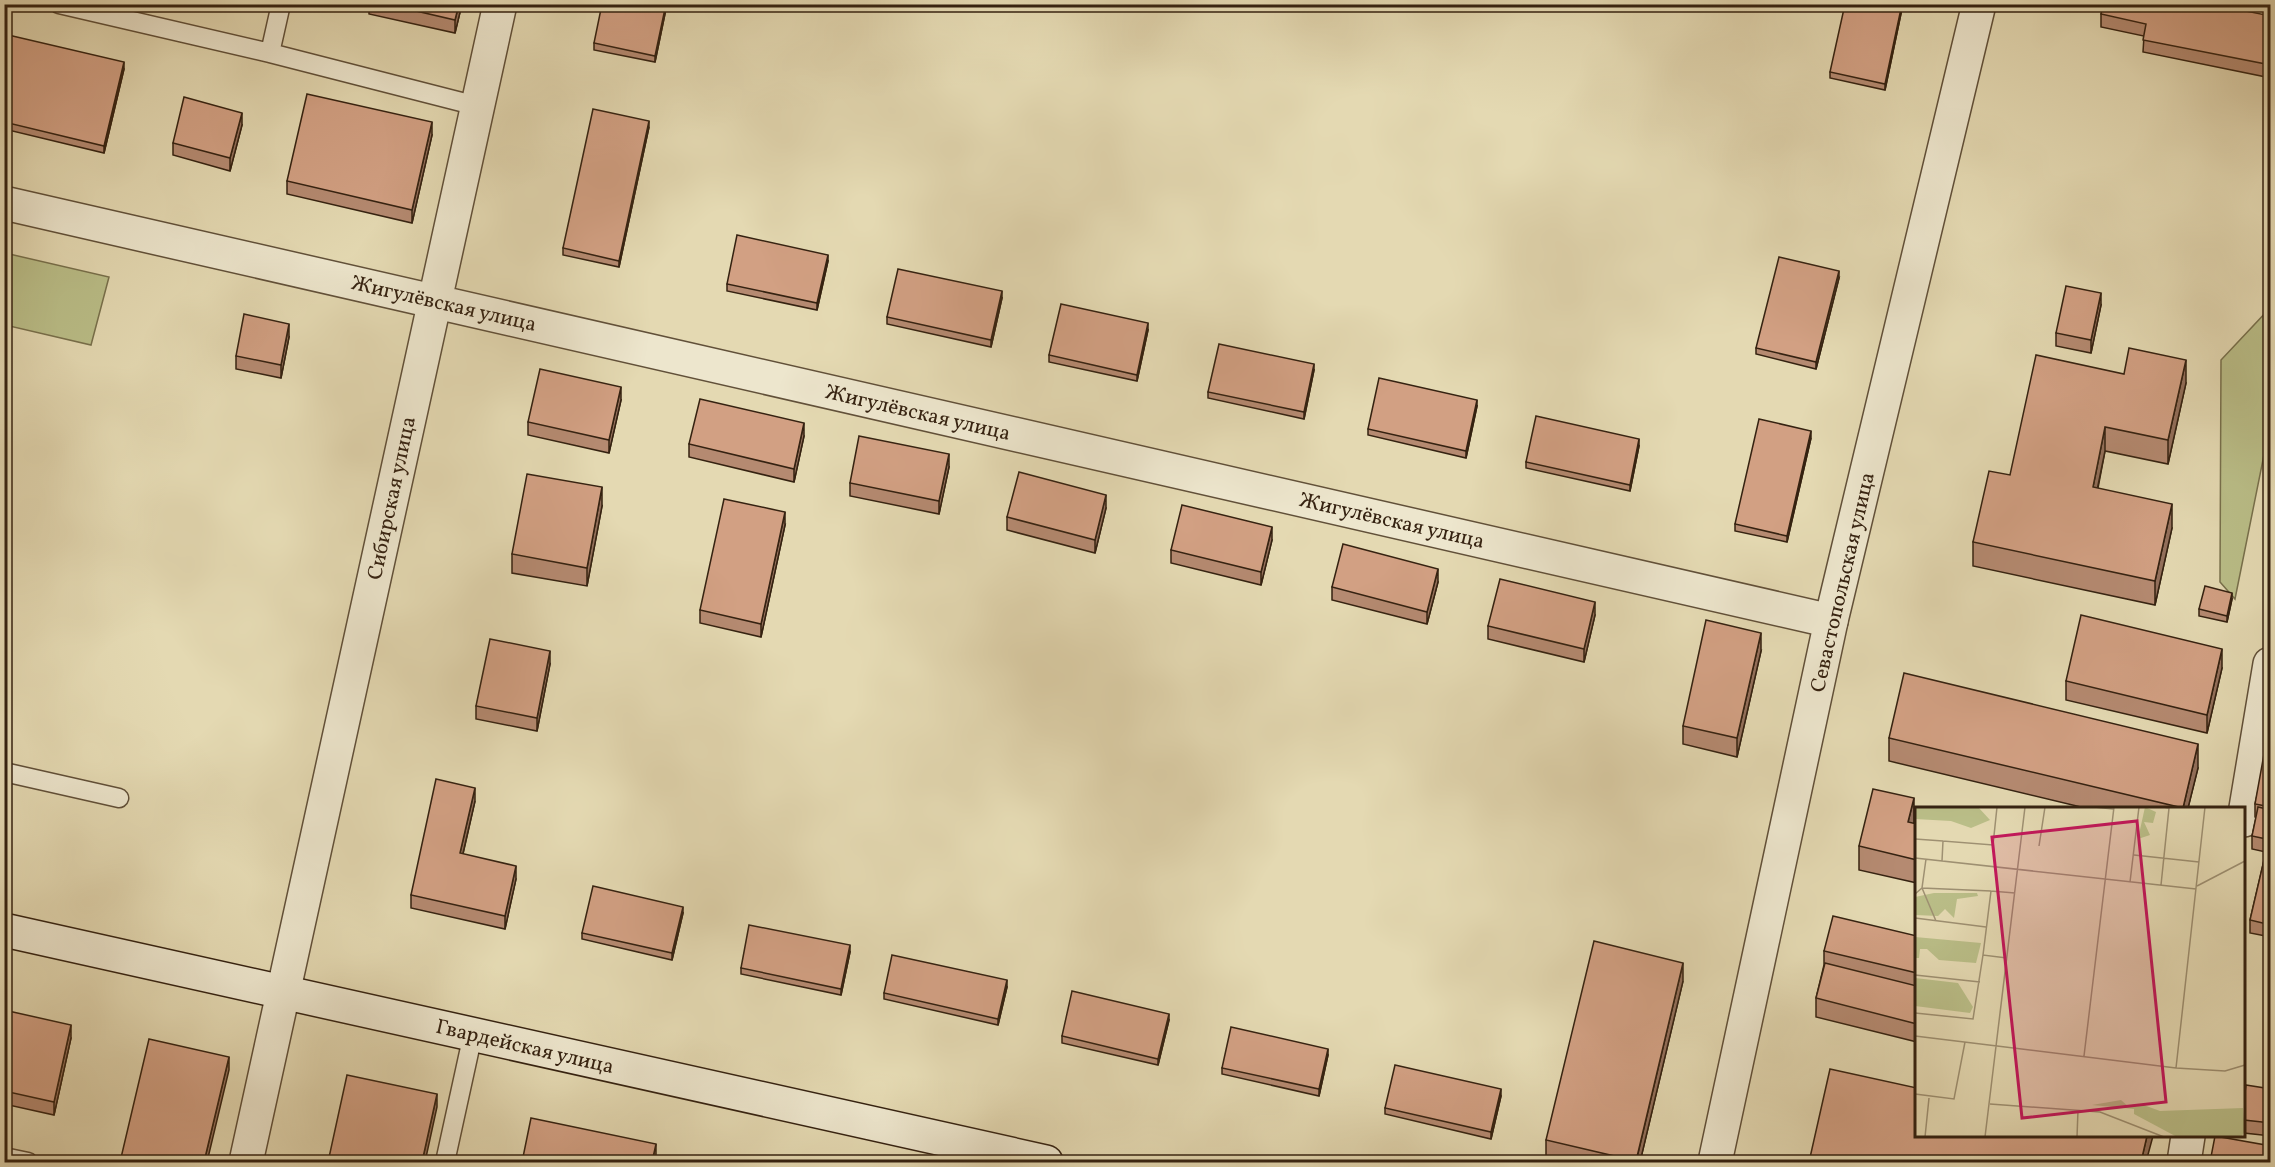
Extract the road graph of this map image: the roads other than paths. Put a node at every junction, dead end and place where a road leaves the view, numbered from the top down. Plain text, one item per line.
1 (59, 4) edge
2 (281, 4) edge
3 (500, 4) edge
4 (1979, 4) edge
5 (270, 53) junction
6 (477, 106) junction
7 (4, 203) edge
8 (434, 301) junction
9 (1831, 621) junction
10 (2271, 664) edge
11 (2266, 712) edge
12 (4, 772) edge
13 (119, 798) dead end
14 (2245, 815) edge
15 (4, 930) edge
16 (283, 992) junction
17 (473, 1034) junction
18 (2188, 1137) edge
19 (980, 1155) edge
20 (4, 1157) edge
21 (28, 1162) edge
22 (246, 1162) edge
23 (445, 1162) edge
24 (1046, 1162) edge
25 (1715, 1162) edge
26 (2184, 1162) edge

1 - 5 lane
2 - 5 lane
3 - 6 street, Сибирская улица
4 - 9 street, Севастопольская улица
5 - 6 lane
6 - 8 street, Сибирская улица
7 - 8 street, Жигулёвская улица
8 - 9 street, Жигулёвская улица
8 - 16 street, Сибирская улица
9 - 25 street, Севастопольская улица
10 - 11 street
11 - 14 street
12 - 13 lane
15 - 16 street, Гвардейская улица
16 - 17 street, Гвардейская улица
16 - 22 street, Сибирская улица
17 - 19 street, Гвардейская улица
17 - 23 lane
18 - 26 street
19 - 24 street, Гвардейская улица
20 - 21 lane

